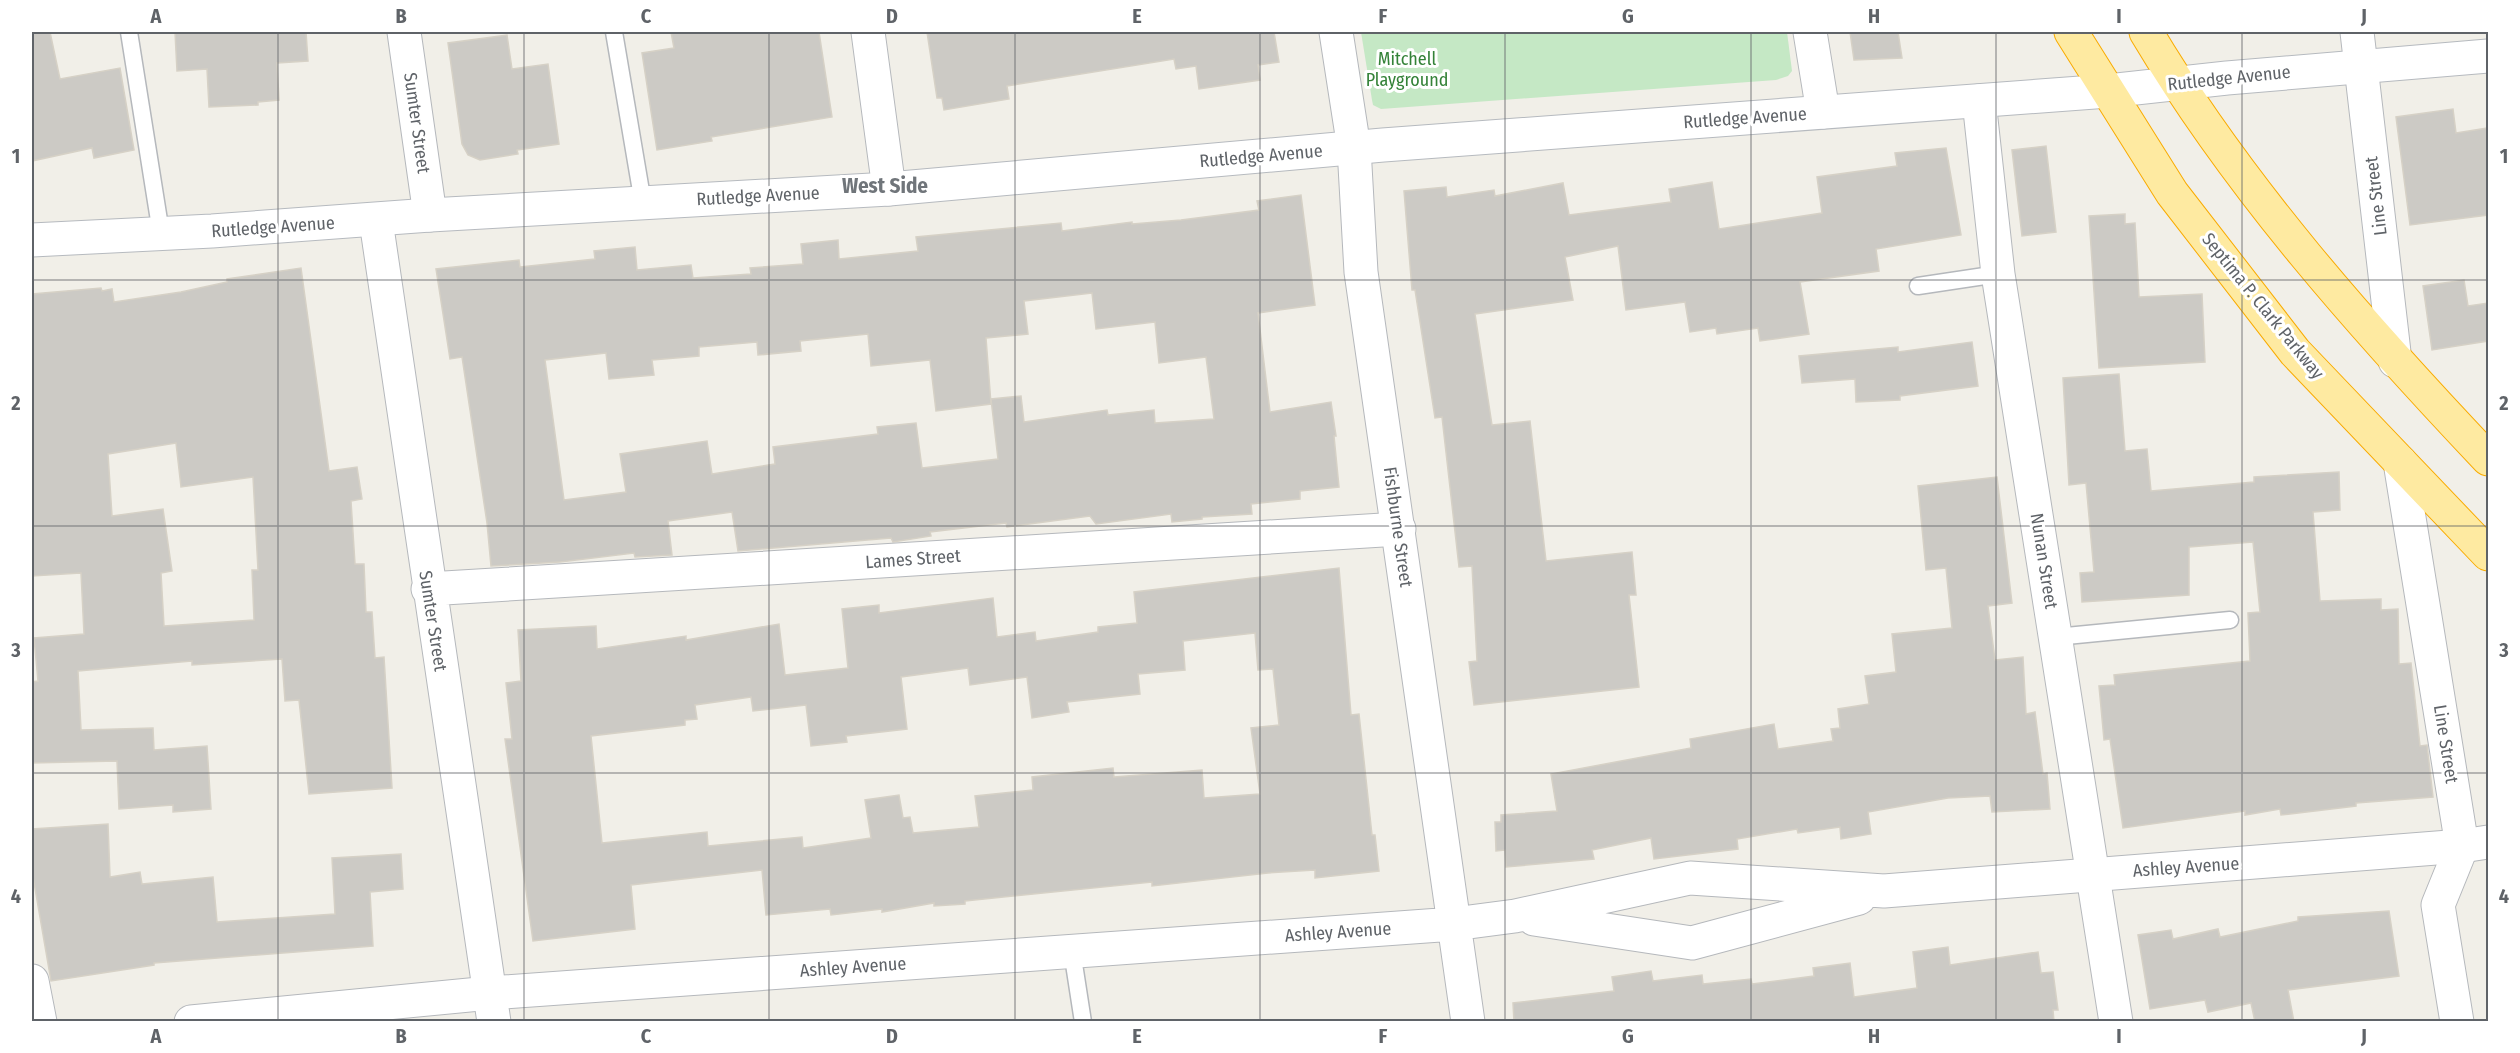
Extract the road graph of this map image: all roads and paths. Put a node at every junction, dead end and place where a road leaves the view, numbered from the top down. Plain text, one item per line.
1 (129, 32) edge
2 (404, 32) edge
3 (614, 32) edge
4 (868, 32) edge
5 (1336, 32) edge
6 (1810, 32) edge
7 (2071, 32) edge
8 (2146, 32) edge
9 (2357, 32) edge
10 (2488, 56) edge
11 (2362, 65) junction
12 (2176, 82) junction
13 (2108, 91) junction
14 (1979, 100) junction
15 (1823, 112) junction
16 (1354, 148) junction
17 (889, 189) junction
18 (643, 203) junction
19 (430, 215) junction
20 (376, 221) junction
21 (161, 233) junction
22 (32, 240) edge
23 (1998, 274) junction
24 (1918, 286) dead end
25 (2395, 361) junction
26 (2488, 459) edge
27 (2400, 462) junction
28 (1398, 529) junction
29 (2488, 554) edge
30 (429, 590) junction
31 (2230, 620) dead end
32 (2056, 637) junction
33 (2475, 844) edge
34 (2094, 874) junction
35 (1884, 891) junction
36 (1515, 916) junction
37 (1454, 924) junction
38 (1071, 951) junction
39 (32, 981) edge
40 (492, 1007) edge
41 (40, 1022) edge
42 (191, 1022) edge
43 (1083, 1022) edge
44 (1468, 1022) edge
45 (2116, 1022) edge
46 (2457, 1022) edge

1 - 21 lane
2 - 19 street, Sumter Street
3 - 18 lane
4 - 17 street
5 - 16 street, Fishburne Street
6 - 15 street
7 - 13 highway, Septima P. Clark Parkway
8 - 12 highway
9 - 11 street, Line Street
10 - 11 street, Rutledge Avenue
11 - 12 street, Rutledge Avenue
11 - 25 street, Line Street
12 - 13 street, Rutledge Avenue
12 - 25 highway
13 - 14 street, Rutledge Avenue
13 - 27 highway, Septima P. Clark Parkway
14 - 15 street, Rutledge Avenue
14 - 23 street, Nunan Street
15 - 16 street, Rutledge Avenue
16 - 17 street, Rutledge Avenue
16 - 28 street, Fishburne Street
17 - 18 street, Rutledge Avenue
18 - 19 street, Rutledge Avenue
19 - 20 street, Rutledge Avenue
20 - 21 street, Rutledge Avenue
20 - 30 street, Sumter Street
21 - 22 street, Rutledge Avenue
23 - 24 lane
23 - 32 street, Nunan Street
25 - 26 highway
27 - 29 highway, Septima P. Clark Parkway
27 - 33 street, Line Street
28 - 30 street, Lames Street
28 - 37 street, Fishburne Street
30 - 40 street, Sumter Street
31 - 32 lane
32 - 34 street, Nunan Street
33 - 34 street, Ashley Avenue
33 - 46 street
34 - 35 street, Ashley Avenue
34 - 45 street, Nunan Street
35 - 36 street, Ashley Avenue
35 - 36 street, Ashley Avenue
36 - 37 street, Ashley Avenue
37 - 38 street, Ashley Avenue
37 - 44 street, Fishburne Street
38 - 40 street, Ashley Avenue
38 - 43 lane
39 - 41 street
40 - 42 street, Ashley Avenue

